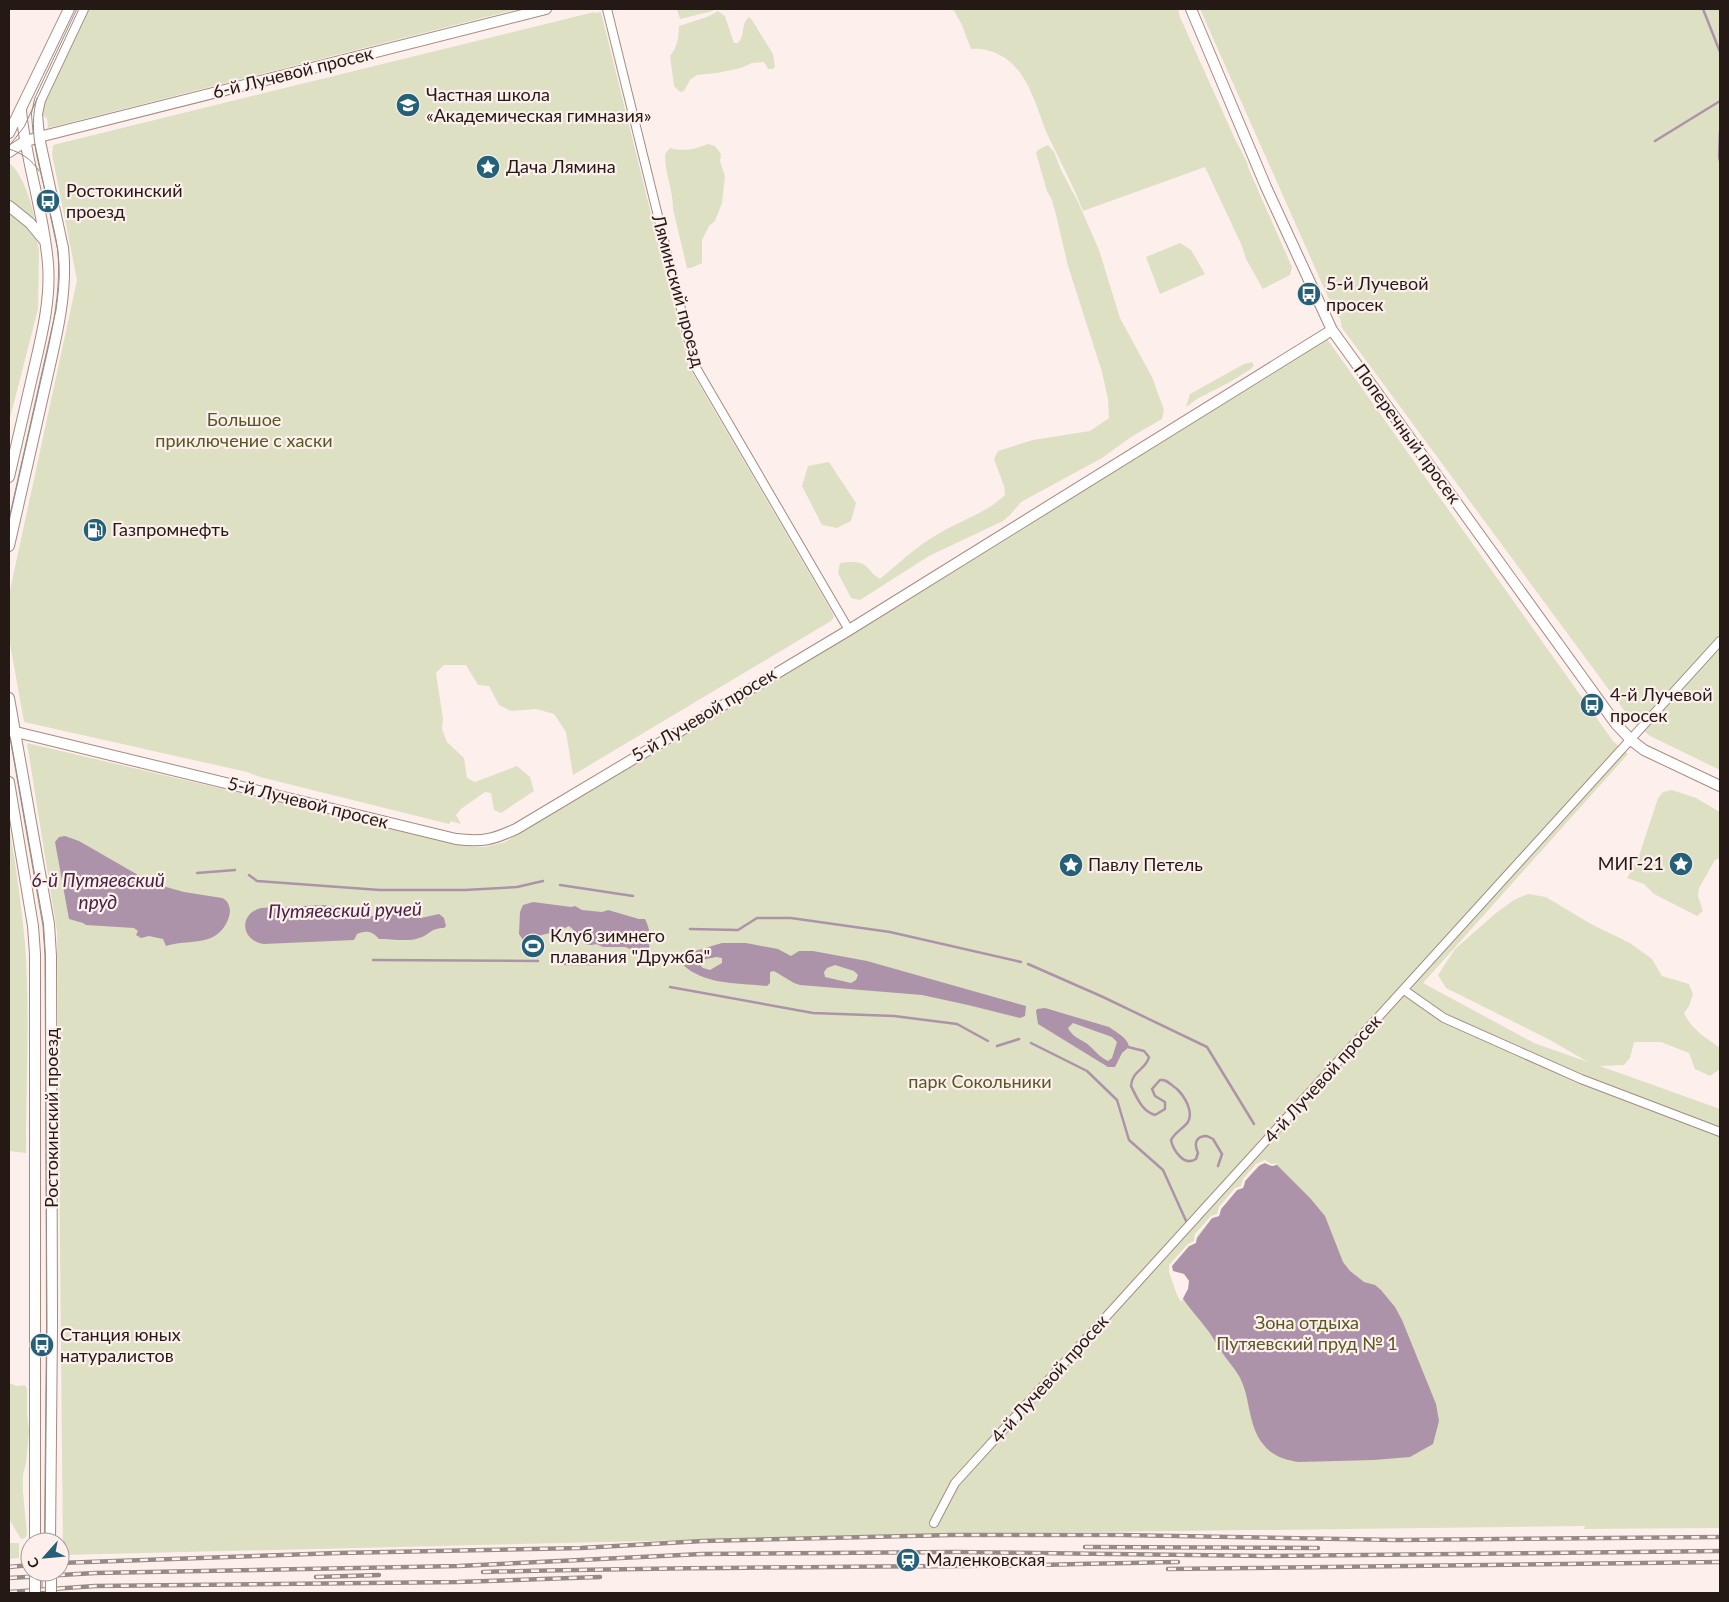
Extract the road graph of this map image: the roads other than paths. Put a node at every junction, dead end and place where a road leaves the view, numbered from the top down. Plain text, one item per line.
1 (69, 9) edge
2 (83, 9) edge
3 (546, 9) edge
4 (607, 9) edge
5 (1191, 9) edge
6 (21, 111) junction
7 (9, 133) edge
8 (39, 137) junction
9 (24, 142) junction
10 (9, 143) edge
11 (9, 152) edge
12 (9, 206) edge
13 (45, 241) junction
14 (1332, 330) junction
15 (9, 478) edge
16 (9, 546) edge
17 (849, 630) junction
18 (1720, 641) edge
19 (9, 698) edge
20 (12, 733) edge
21 (1631, 740) junction
22 (9, 782) edge
23 (1720, 786) edge
24 (1404, 990) junction
25 (1720, 1132) edge
26 (52, 1249) junction
27 (36, 1250) junction
28 (36, 1374) junction
29 (52, 1374) junction
30 (934, 1523) dead end
31 (35, 1532) edge
32 (50, 1532) edge

1 - 6 street
2 - 8 street
3 - 8 street, 6-й Лучевой просек
4 - 17 street, Ляминский проезд
5 - 14 street, Поперечный просек
6 - 7 street
6 - 9 street
8 - 9 street, 6-й Лучевой просек
8 - 16 street
9 - 10 street
9 - 11 street
9 - 13 street
12 - 13 street
13 - 15 street
14 - 17 street, 5-й Лучевой просек
14 - 21 street, Поперечный просек
17 - 20 street, 5-й Лучевой просек
18 - 21 street, 4-й Лучевой просек
19 - 20 street, Ростокинский проезд
20 - 26 street, Ростокинский проезд
21 - 23 street, Поперечный просек
21 - 24 street, 4-й Лучевой просек
22 - 27 street, Ростокинский проезд
24 - 25 street
24 - 30 street, 4-й Лучевой просек
26 - 27 street
26 - 29 street, Ростокинский проезд
27 - 28 street, Ростокинский проезд
28 - 29 street
28 - 31 street, Ростокинский проезд
29 - 32 street, Ростокинский проезд

